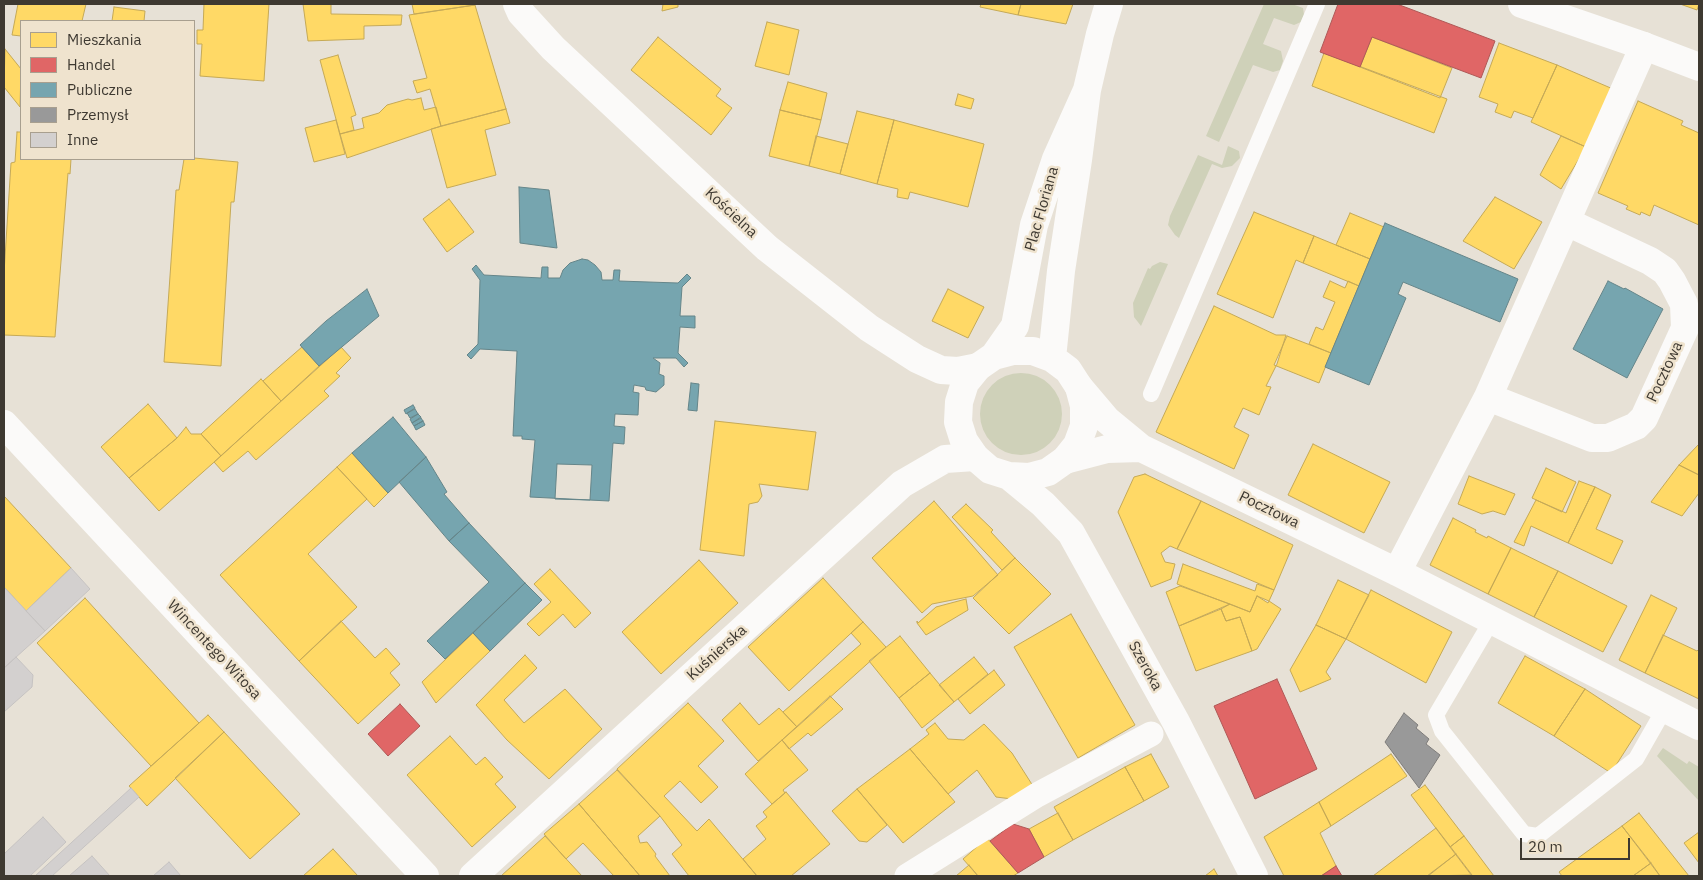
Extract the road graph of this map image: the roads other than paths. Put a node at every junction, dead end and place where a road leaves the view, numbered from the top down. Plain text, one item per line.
1 (517, 4) edge
2 (1109, 4) edge
3 (1317, 4) edge
4 (1522, 4) edge
5 (1644, 46) junction
6 (1699, 67) edge
7 (1086, 90) junction
8 (1567, 222) junction
9 (1052, 358) junction
10 (986, 362) junction
11 (1079, 387) junction
12 (1151, 394) dead end
13 (1488, 397) junction
14 (4, 424) edge
15 (1141, 448) junction
16 (975, 458) junction
17 (1065, 460) junction
18 (1009, 476) junction
19 (1397, 572) junction
20 (1492, 620) junction
21 (1665, 708) junction
22 (1699, 726) edge
23 (1151, 734) dead end
24 (425, 876) edge
25 (474, 876) edge
26 (907, 876) edge
27 (1254, 876) edge

1 - 10 street, Kościelna
2 - 7 street, Plac Floriana
3 - 12 lane
4 - 5 street
5 - 6 street
5 - 8 street
7 - 9 street, Plac Floriana
7 - 10 street, Plac Floriana
8 - 13 street
8 - 13 street, Pocztowa
9 - 10 street
9 - 11 street
10 - 16 street
11 - 15 street, Pocztowa
11 - 17 street
13 - 19 street
14 - 24 street, Wincentego Witosa
15 - 17 street, Pocztowa
15 - 19 street, Pocztowa
16 - 18 street
16 - 25 street, Kuśnierska
17 - 18 street
18 - 27 street, Szeroka
19 - 20 street, Pocztowa
20 - 21 street, Pocztowa
20 - 21 lane
21 - 22 street, Pocztowa
23 - 26 street

